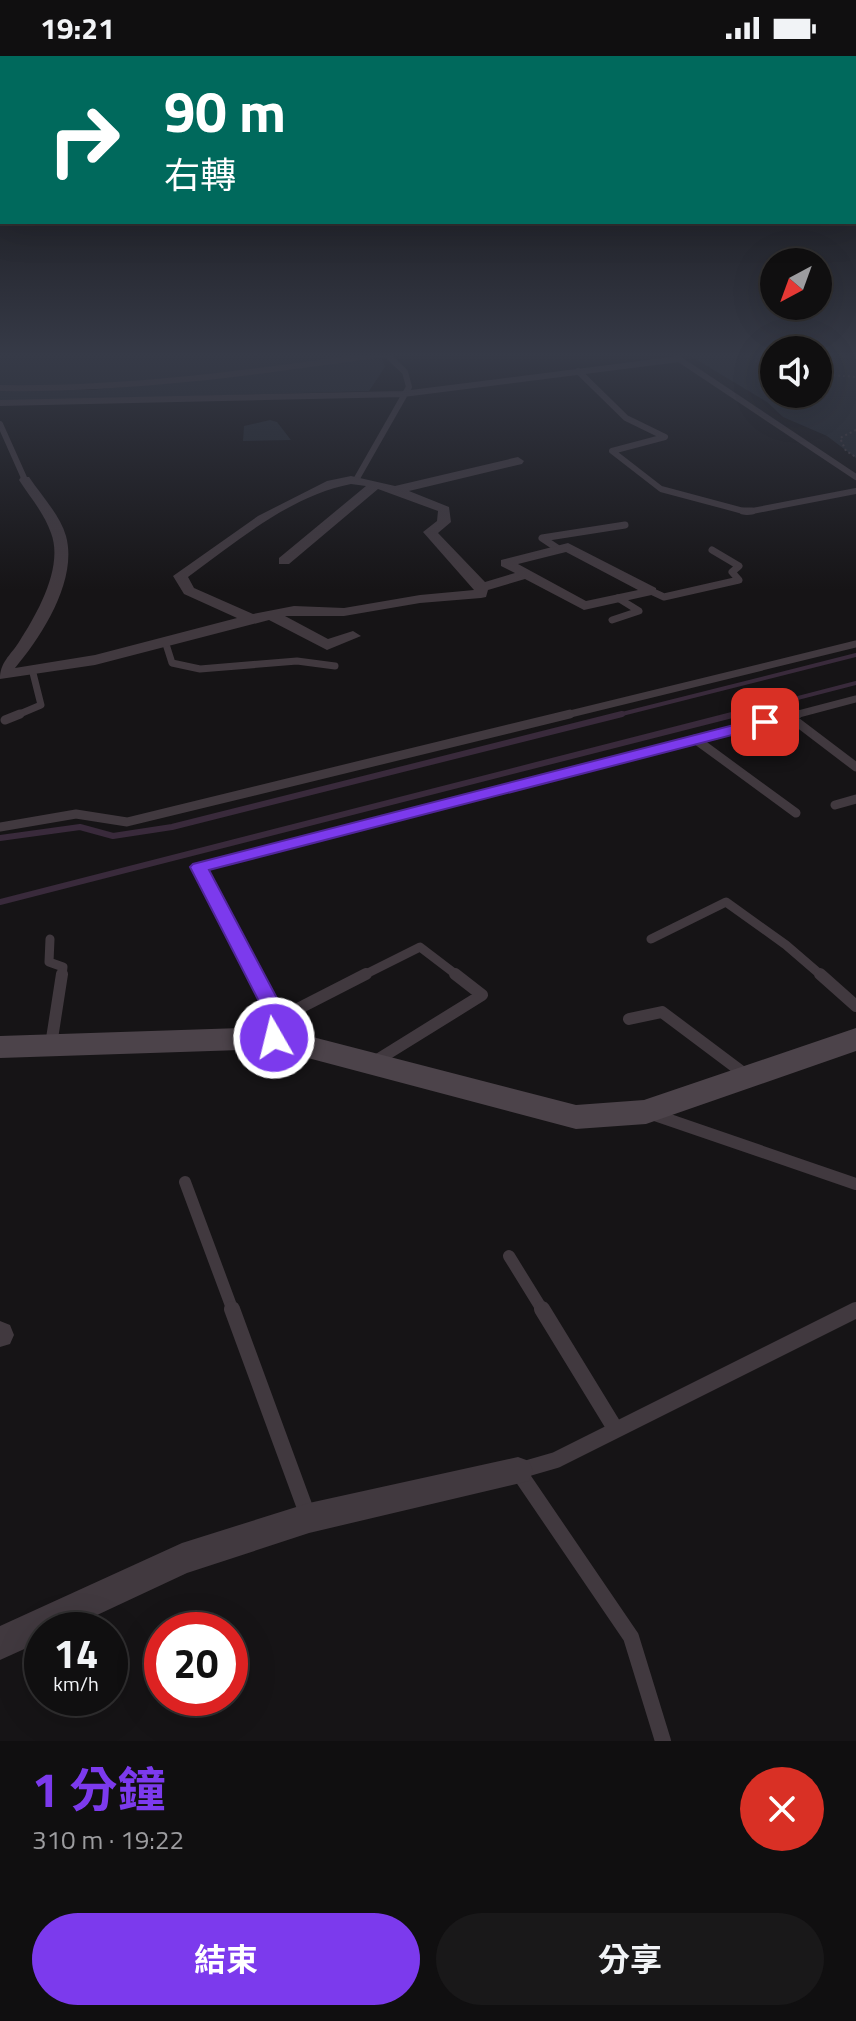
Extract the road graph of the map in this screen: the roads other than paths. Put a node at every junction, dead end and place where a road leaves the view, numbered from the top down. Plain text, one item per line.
1 (4, 433) edge
2 (382, 433) edge
3 (656, 433) edge
4 (789, 433) edge
5 (518, 461) dead end
6 (856, 477) edge
7 (25, 480) joint
8 (356, 480) junction
9 (374, 486) junction
10 (392, 491) junction
11 (856, 491) edge
12 (625, 525) dead end
13 (557, 548) junction
14 (712, 550) dead end
15 (284, 561) dead end
16 (527, 574) junction
17 (480, 588) junction
18 (651, 591) junction
19 (618, 598) junction
20 (269, 614) junction
21 (251, 619) junction
22 (612, 620) dead end
23 (353, 636) dead end
24 (165, 641) junction
25 (856, 644) edge
26 (335, 666) dead end
27 (33, 673) junction
28 (1, 674) edge
29 (856, 699) edge
30 (789, 716) junction
31 (5, 720) dead end
32 (695, 739) junction
33 (856, 767) edge
34 (856, 799) edge
35 (835, 805) dead end
36 (796, 813) dead end
37 (0, 827) edge
38 (50, 939) dead end
39 (651, 939) dead end
40 (856, 1006) edge
41 (629, 1019) dead end
42 (276, 1029) junction
43 (856, 1039) edge
44 (0, 1047) edge
45 (51, 1047) junction
46 (369, 1065) junction
47 (748, 1077) junction
48 (646, 1112) junction
49 (185, 1182) dead end
50 (856, 1184) edge
51 (509, 1256) dead end
52 (856, 1310) edge
53 (616, 1430) junction
54 (518, 1471) junction
55 (309, 1518) junction
56 (0, 1643) edge
57 (663, 1741) edge

1 - 7 lane
2 - 8 lane
3 - 11 lane
4 - 6 lane
5 - 10 street
7 - 28 street
8 - 9 street
8 - 21 street
9 - 10 street
9 - 15 street
10 - 17 street
12 - 13 lane
13 - 16 street
13 - 18 street
14 - 18 lane
16 - 17 street
16 - 19 street
17 - 20 street
18 - 19 street
19 - 22 lane
20 - 21 street
20 - 23 street
21 - 24 street
24 - 26 lane
24 - 27 street
25 - 37 lane
27 - 28 street
27 - 31 lane
29 - 30 lane
30 - 32 lane
30 - 33 lane
32 - 36 lane
32 - 42 lane
34 - 35 lane
38 - 45 lane
39 - 40 lane
41 - 47 lane
42 - 45 street
42 - 46 street
42 - 46 lane
43 - 47 street
44 - 45 street
46 - 48 street
47 - 48 street
48 - 50 lane
49 - 55 lane
51 - 53 lane
52 - 53 lane
53 - 54 lane
54 - 55 street
54 - 57 lane
55 - 56 street

